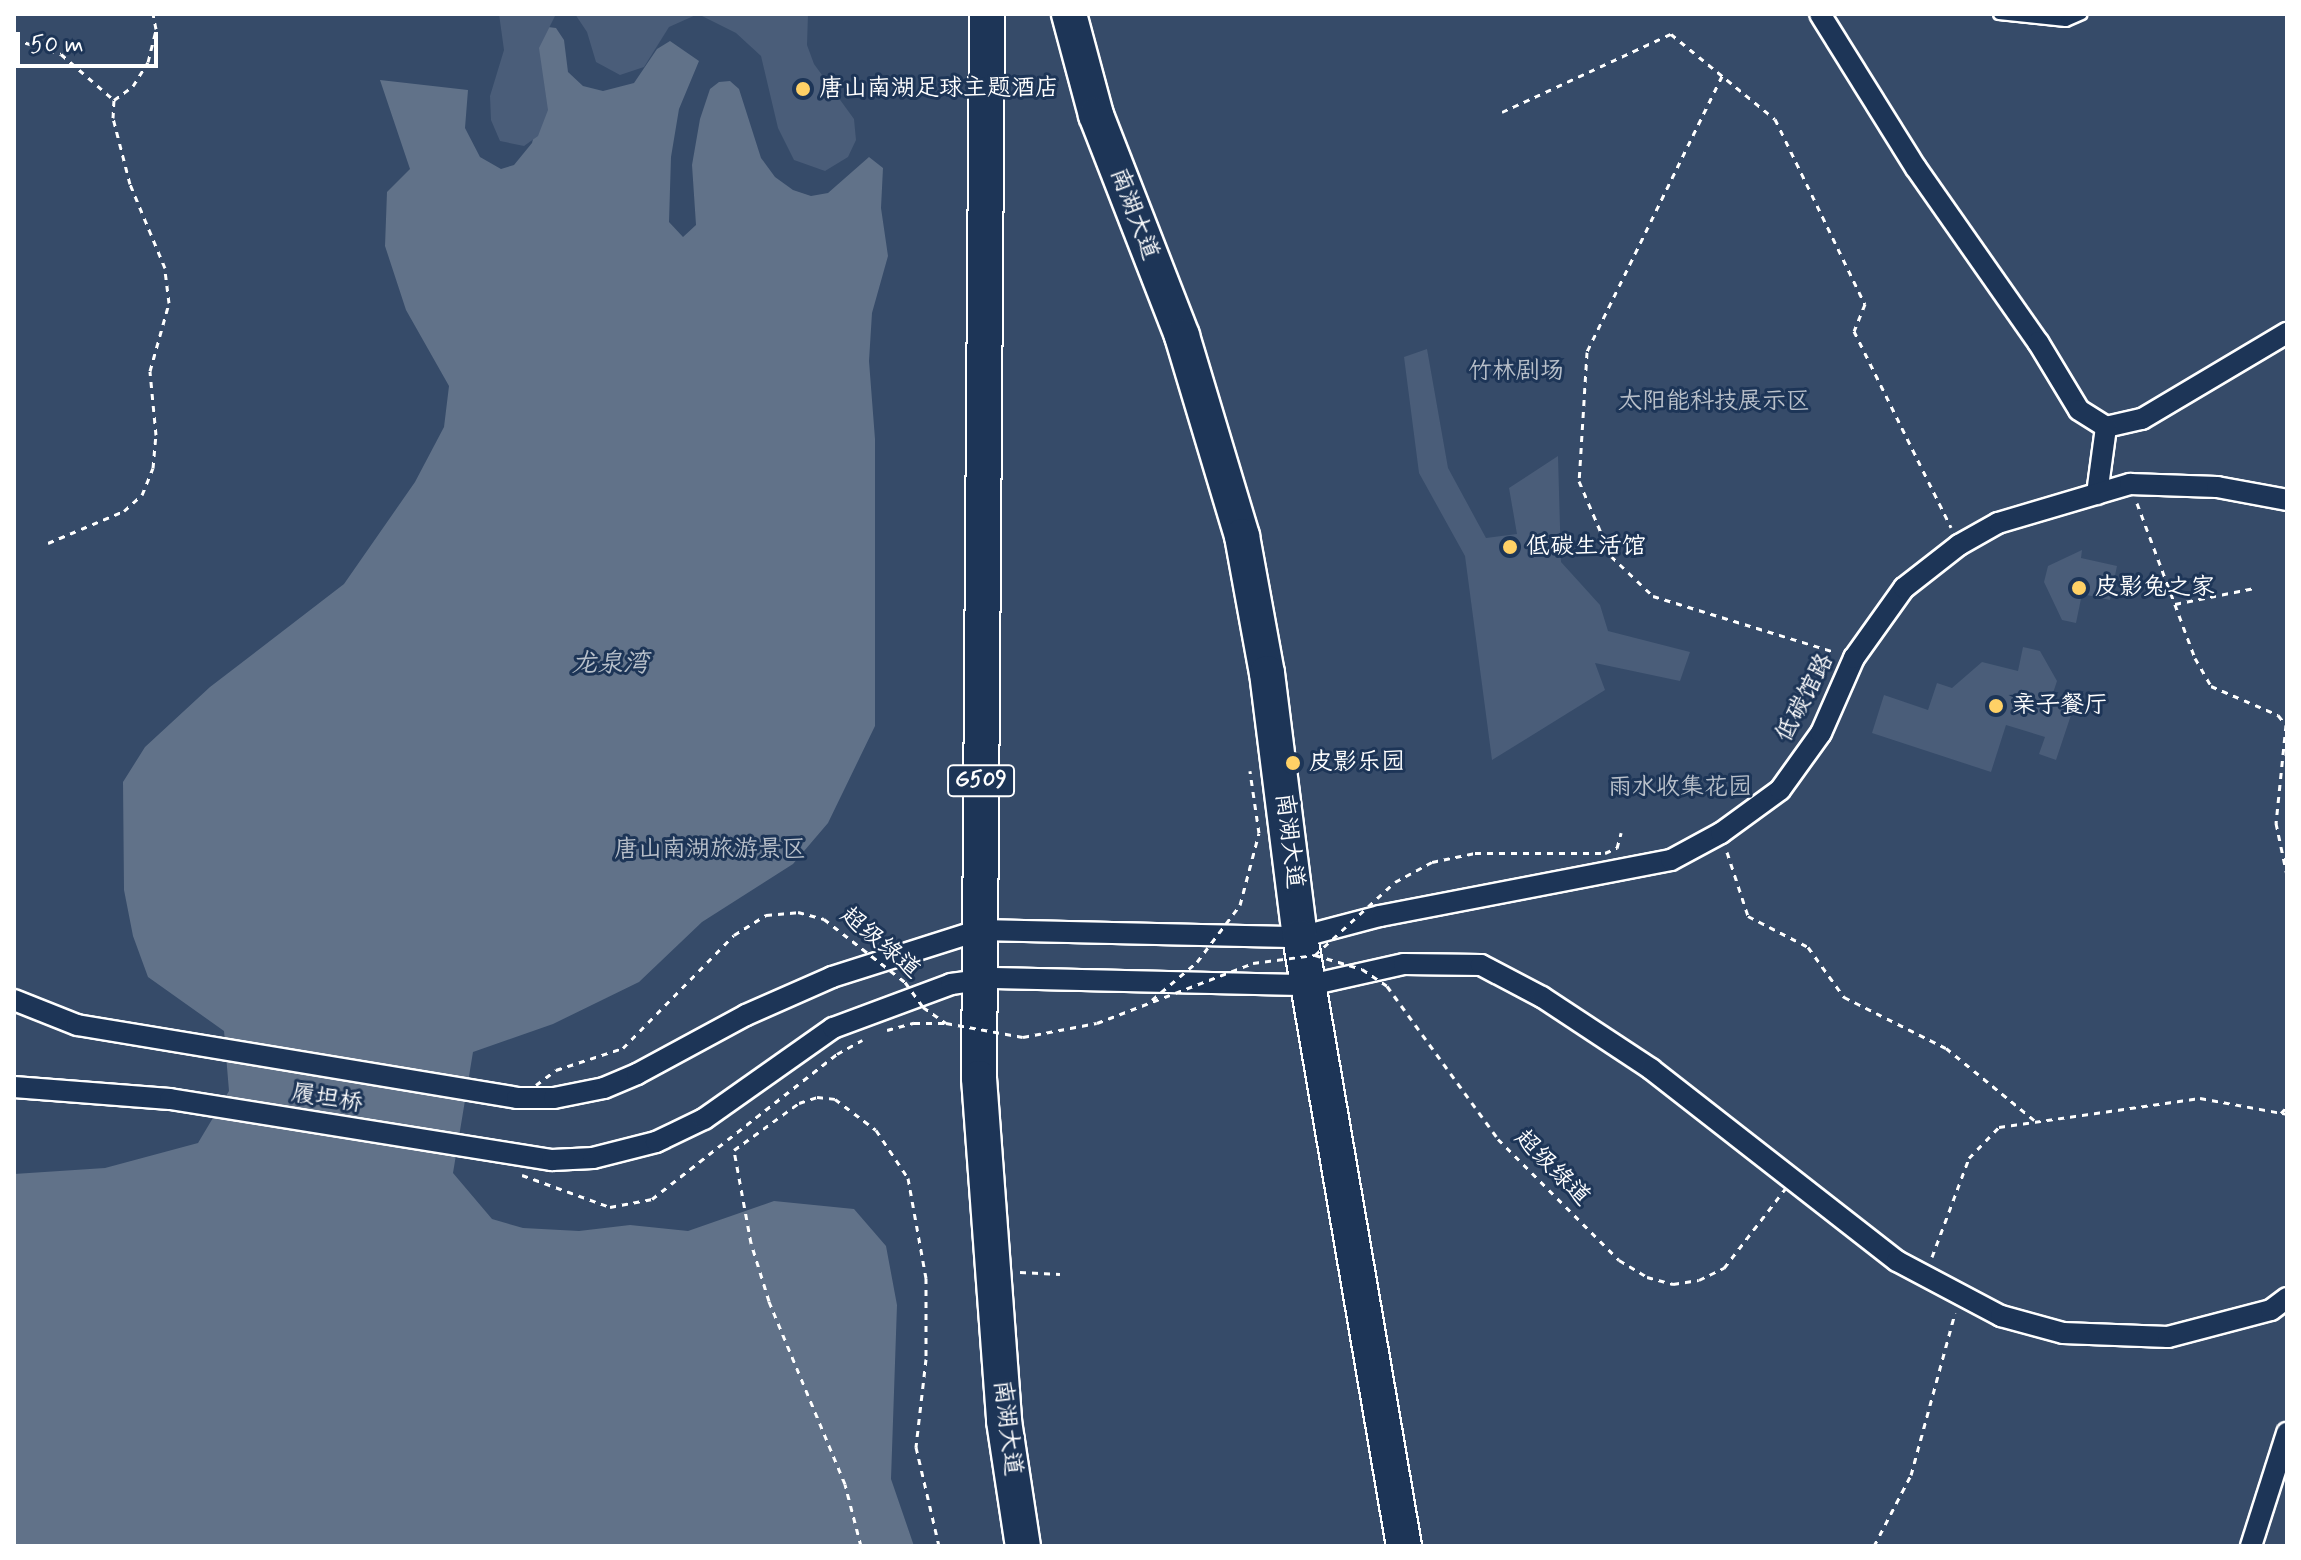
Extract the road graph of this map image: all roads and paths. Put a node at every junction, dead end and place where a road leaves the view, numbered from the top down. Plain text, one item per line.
1 (153, 14) edge
2 (987, 14) edge
3 (1069, 14) edge
4 (1820, 14) edge
5 (1999, 14) edge
6 (2082, 14) edge
7 (14, 39) edge
8 (1722, 76) junction
9 (114, 100) junction
10 (1502, 112) dead end
11 (2287, 333) edge
12 (2106, 427) junction
13 (2130, 484) junction
14 (2097, 494) junction
15 (2287, 500) edge
16 (48, 543) dead end
17 (1959, 545) junction
18 (2254, 588) dead end
19 (2175, 604) junction
20 (1854, 658) junction
21 (1250, 771) dead end
22 (2284, 778) edge
23 (1621, 833) dead end
24 (1721, 833) junction
25 (2287, 875) edge
26 (980, 930) junction
27 (1309, 959) junction
28 (978, 979) junction
29 (14, 1000) edge
30 (1149, 1002) junction
31 (536, 1085) dead end
32 (14, 1087) edge
33 (2287, 1107) edge
34 (2281, 1113) junction
35 (2287, 1114) edge
36 (2034, 1120) junction
37 (1785, 1189) dead end
38 (990, 1271) junction
39 (1060, 1274) dead end
40 (1923, 1279) junction
41 (1959, 1298) junction
42 (2282, 1305) edge
43 (2287, 1433) edge
44 (861, 1546) edge
45 (939, 1546) edge
46 (1023, 1546) edge
47 (1404, 1546) edge
48 (1874, 1546) edge
49 (2251, 1546) edge

1 - 9 path
2 - 26 highway, 南湖大道 / G509
3 - 27 highway, 南湖大道
4 - 12 street
5 - 6 lane
7 - 9 path
8 - 10 path
8 - 17 path
8 - 20 path
9 - 16 path
11 - 12 street
12 - 14 street
13 - 14 street, 低碳馆路
13 - 15 street, 低碳馆路
13 - 19 path
14 - 17 street, 低碳馆路
17 - 20 street, 低碳馆路
18 - 19 path
19 - 22 path
20 - 24 street, 低碳馆路
21 - 30 path, 超级绿道, bridge
22 - 25 path
23 - 27 path, bridge
24 - 27 street, 低碳馆路
24 - 36 path
26 - 27 street, 履坦桥
26 - 28 highway, 南湖大道 / G509
26 - 29 street, 履坦桥
27 - 28 street, 履坦桥
27 - 30 path, 超级绿道, bridge
27 - 37 path, 超级绿道, bridge
27 - 40 street
27 - 47 highway, 南湖大道
28 - 32 street, 履坦桥
28 - 38 highway, 南湖大道 / G509
30 - 31 path, 超级绿道, bridge
33 - 34 path
34 - 35 path
34 - 36 path
36 - 40 path
38 - 39 path
38 - 46 highway, 南湖大道 / G509
40 - 41 street
41 - 42 street
41 - 48 path
43 - 49 street
44 - 45 path

